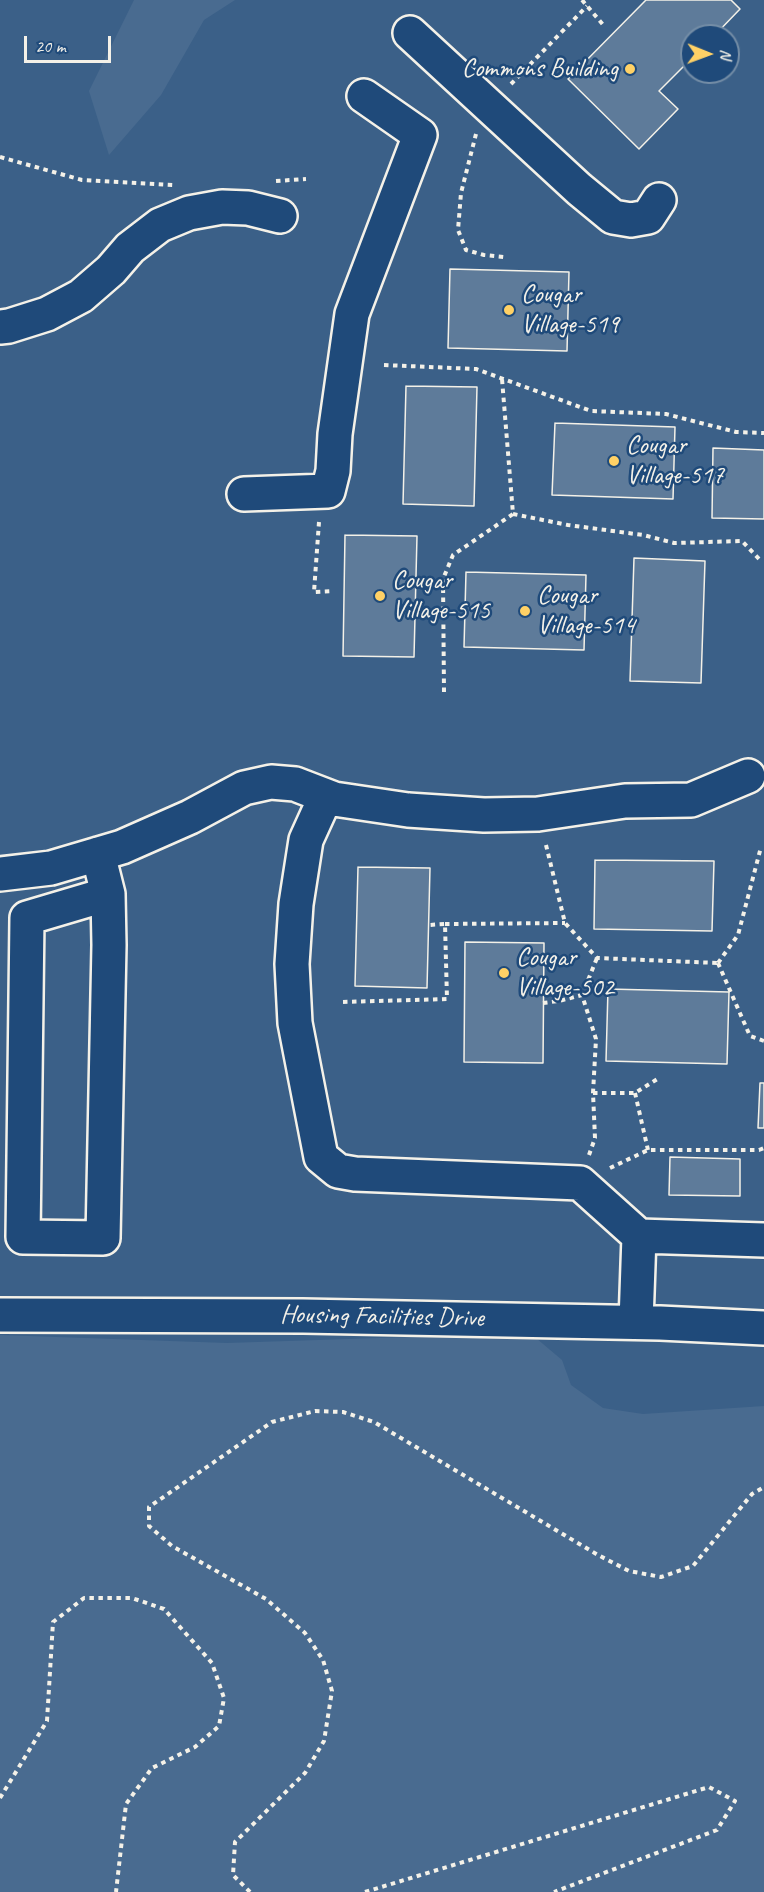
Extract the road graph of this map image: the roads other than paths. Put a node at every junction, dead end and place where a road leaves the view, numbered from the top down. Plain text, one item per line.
1 (410, 33) dead end
2 (364, 96) dead end
3 (660, 200) dead end
4 (280, 216) dead end
5 (0, 327) edge
6 (244, 494) dead end
7 (748, 776) dead end
8 (326, 796) junction
9 (98, 854) junction
10 (0, 874) edge
11 (108, 894) junction
12 (639, 1236) junction
13 (764, 1240) edge
14 (0, 1314) edge
15 (636, 1323) junction
16 (764, 1328) edge

1 - 3 street
2 - 6 street
4 - 5 street
7 - 8 street
8 - 9 street
8 - 12 street
9 - 10 street
9 - 11 street
11 - 11 street
12 - 13 street
12 - 15 street
14 - 15 street, Housing Facilities Drive
15 - 16 street, Housing Facilities Drive

